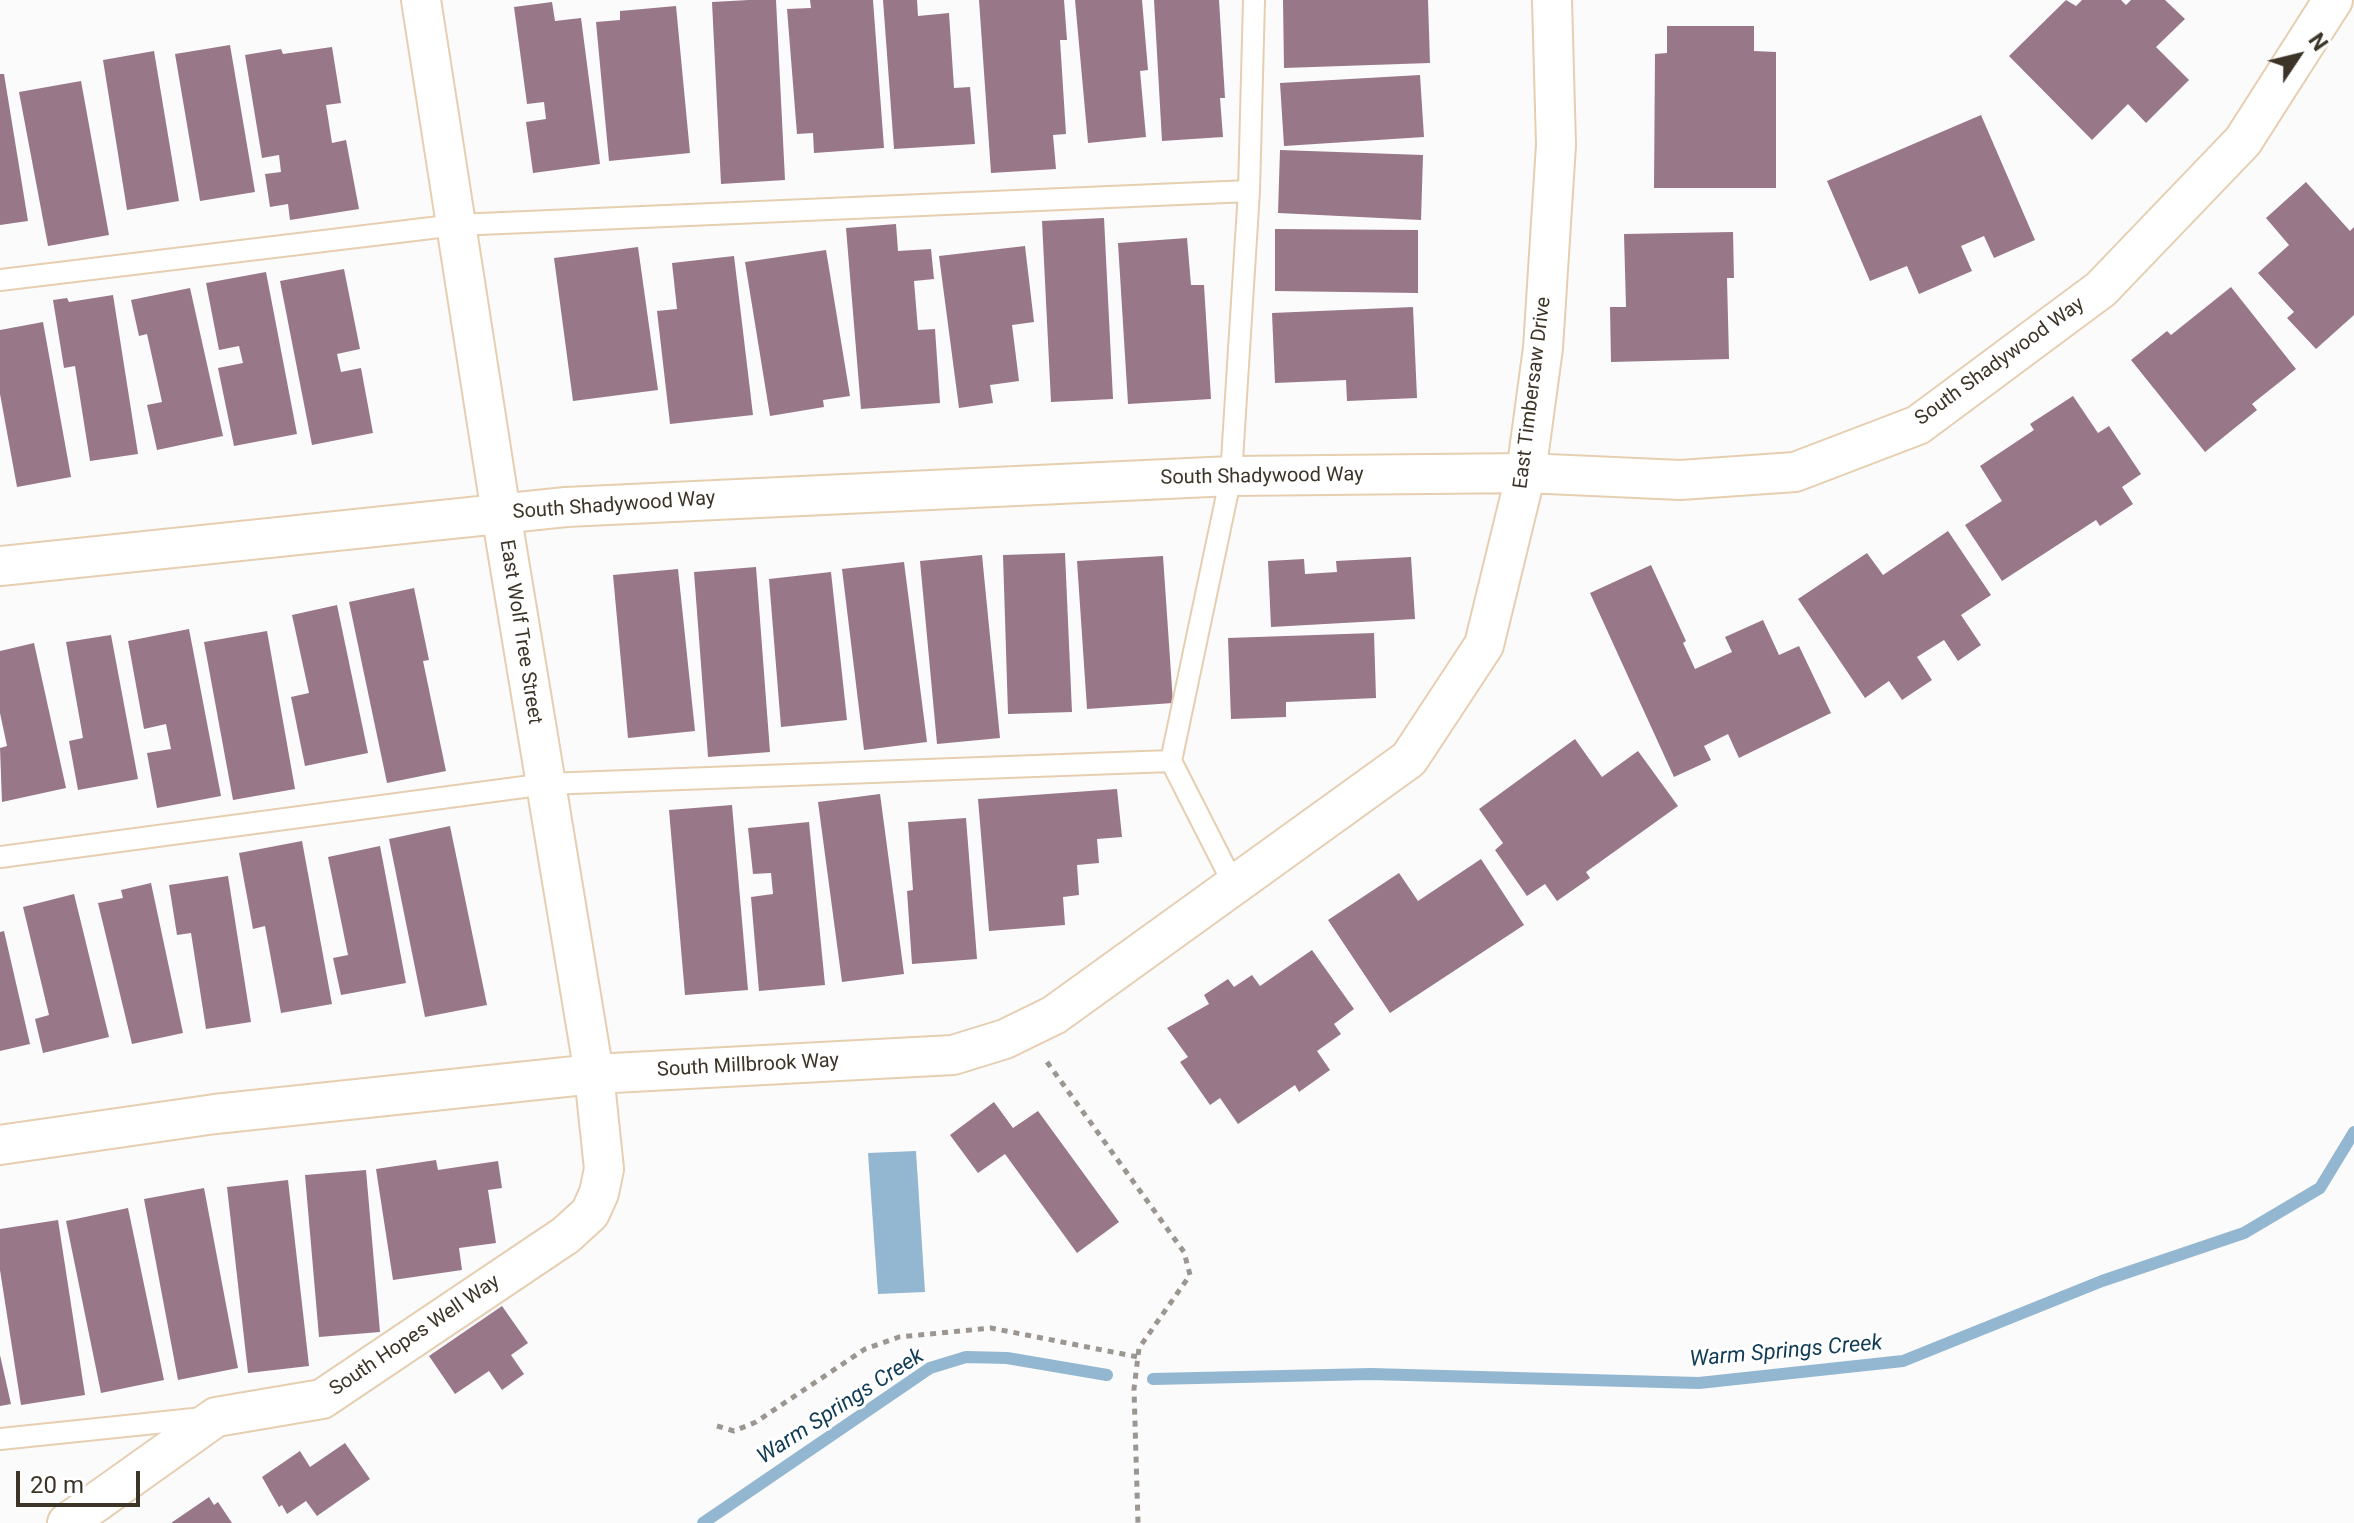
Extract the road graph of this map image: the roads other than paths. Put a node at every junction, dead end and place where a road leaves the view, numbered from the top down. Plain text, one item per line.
1 (421, 0) edge
2 (1254, 0) edge
3 (1552, 0) edge
4 (2333, 0) edge
5 (1249, 191) junction
6 (456, 225) junction
7 (0, 280) edge
8 (1526, 473) junction
9 (1231, 476) junction
10 (501, 513) junction
11 (0, 566) edge
12 (1409, 759) joint
13 (1171, 761) junction
14 (546, 784) junction
15 (0, 857) edge
16 (1234, 885) junction
17 (594, 1074) junction
18 (0, 1145) edge
19 (216, 1417) junction
20 (0, 1439) edge
21 (67, 1523) edge

1 - 6 street, East Wolf Tree Street
2 - 5 lane
3 - 8 street, East Timbersaw Drive
4 - 8 street, South Shadywood Way
5 - 6 lane
5 - 9 lane
6 - 7 lane
6 - 10 street, East Wolf Tree Street
8 - 9 street, South Shadywood Way
8 - 12 street, East Timbersaw Drive
9 - 10 street, South Shadywood Way
9 - 13 lane
10 - 11 street, South Shadywood Way
10 - 14 street, East Wolf Tree Street
12 - 16 street, South Millbrook Way
13 - 14 lane
13 - 16 lane
14 - 15 lane
14 - 17 street, East Wolf Tree Street
16 - 17 street, South Millbrook Way
17 - 18 street, South Millbrook Way
17 - 19 street, South Hopes Well Way
19 - 20 lane
19 - 21 street, South Hopes Well Way

